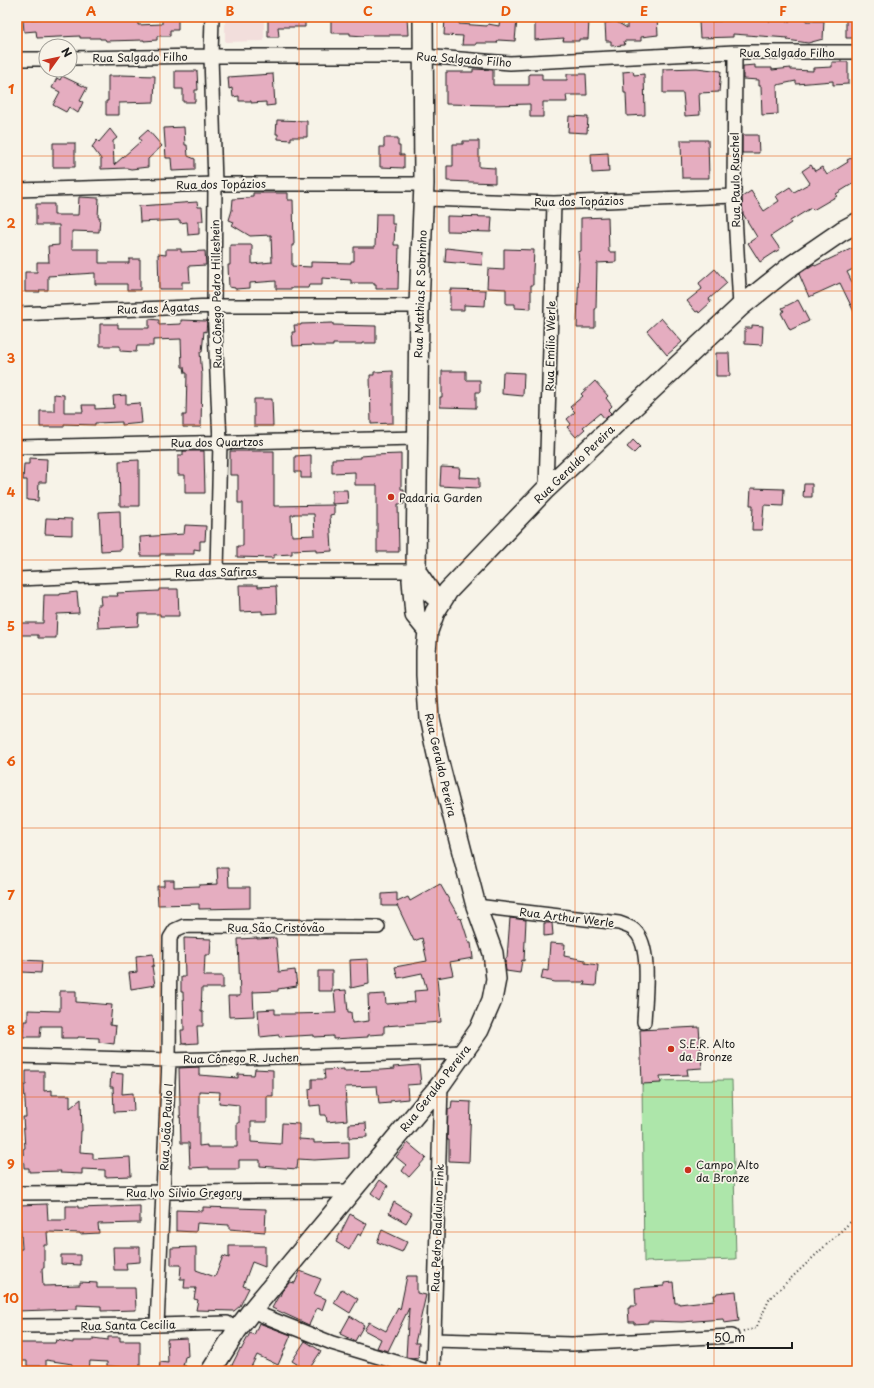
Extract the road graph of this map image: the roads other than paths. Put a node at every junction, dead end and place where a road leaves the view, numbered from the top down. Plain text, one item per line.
1 (212, 17) edge
2 (423, 17) edge
3 (735, 52) junction
4 (857, 52) edge
5 (211, 56) junction
6 (423, 56) junction
7 (78, 58) edge
8 (38, 59) edge
9 (17, 60) edge
10 (215, 184) junction
11 (17, 190) edge
12 (424, 192) junction
13 (734, 196) junction
14 (554, 203) junction
15 (857, 223) edge
16 (214, 306) junction
17 (419, 306) junction
18 (740, 307) junction
19 (17, 314) edge
20 (418, 438) junction
21 (220, 442) junction
22 (17, 447) edge
23 (546, 489) junction
24 (217, 571) junction
25 (416, 571) junction
26 (17, 579) edge
27 (441, 602) junction
28 (428, 631) junction
29 (476, 906) junction
30 (378, 927) dead end
31 (175, 930) joint
32 (644, 1022) dead end
33 (465, 1052) junction
34 (17, 1056) edge
35 (169, 1060) junction
36 (441, 1084) junction
37 (352, 1191) junction
38 (163, 1192) junction
39 (17, 1193) edge
40 (253, 1309) junction
41 (157, 1325) junction
42 (17, 1326) edge
43 (237, 1330) junction
44 (732, 1336) road end
45 (434, 1340) junction
46 (211, 1371) edge
47 (426, 1371) edge
48 (433, 1371) edge

1 - 5 street, Rua Cônego Pedro Hilleshein
2 - 6 main road, Rua Mathias R Sobrinho
3 - 4 street, Rua Salgado Filho
3 - 6 street, Rua Salgado Filho
3 - 13 street, Rua Paulo Ruschel
5 - 6 street, Rua Salgado Filho
5 - 7 street, Rua Salgado Filho
5 - 10 street, Rua Cônego Pedro Hilleshein
6 - 12 main road, Rua Mathias R Sobrinho
8 - 9 street
10 - 11 street, Rua dos Topázios
10 - 12 street, Rua dos Topázios
10 - 16 street, Rua Cônego Pedro Hilleshein
12 - 14 street, Rua dos Topázios
12 - 17 main road, Rua Mathias R Sobrinho
13 - 14 street, Rua dos Topázios
13 - 18 street, Rua Paulo Ruschel
14 - 23 street, Rua Emílio Werle
15 - 18 main road, Rua Geraldo Pereira
16 - 17 street, Rua das Ágatas
16 - 19 street, Rua das Ágatas
16 - 21 street, Rua Cônego Pedro Hilleshein
17 - 20 main road, Rua Mathias R Sobrinho
18 - 23 main road, Rua Geraldo Pereira
20 - 21 street, Rua dos Quartzos
20 - 25 main road, Rua Mathias R Sobrinho
21 - 22 street, Rua dos Quartzos
21 - 24 street, Rua Cônego Pedro Hilleshein
23 - 27 main road, Rua Geraldo Pereira
24 - 25 street, Rua das Safiras
24 - 26 street, Rua das Safiras
25 - 27 main road
25 - 28 main road, Rua Mathias R Sobrinho
27 - 28 main road, Rua Geraldo Pereira
28 - 29 main road, Rua Geraldo Pereira
29 - 32 street, Rua Arthur Werle
29 - 33 main road, Rua Geraldo Pereira
30 - 31 street, Rua São Cristóvão
31 - 35 street, Rua João Paulo I
33 - 35 street, Rua Cônego R. Juchen
33 - 36 main road, Rua Geraldo Pereira
34 - 35 street, Rua Cônego R. Juchen
35 - 38 street, Rua João Paulo I
36 - 37 main road, Rua Geraldo Pereira
36 - 45 street, Rua Pedro Balduino Fink
37 - 38 street, Rua Ivo Silvio Gregory
37 - 40 main road, Rua Geraldo Pereira
38 - 39 street, Rua Ivo Silvio Gregory
38 - 41 street, Rua João Paulo I
40 - 43 main road, Rua Geraldo Pereira
40 - 47 street
41 - 42 street, Rua Santa Cecilia
41 - 43 street, Rua Santa Cecilia
43 - 46 main road, Rua Geraldo Pereira
44 - 45 street
45 - 48 street, Rua Pedro Balduino Fink

